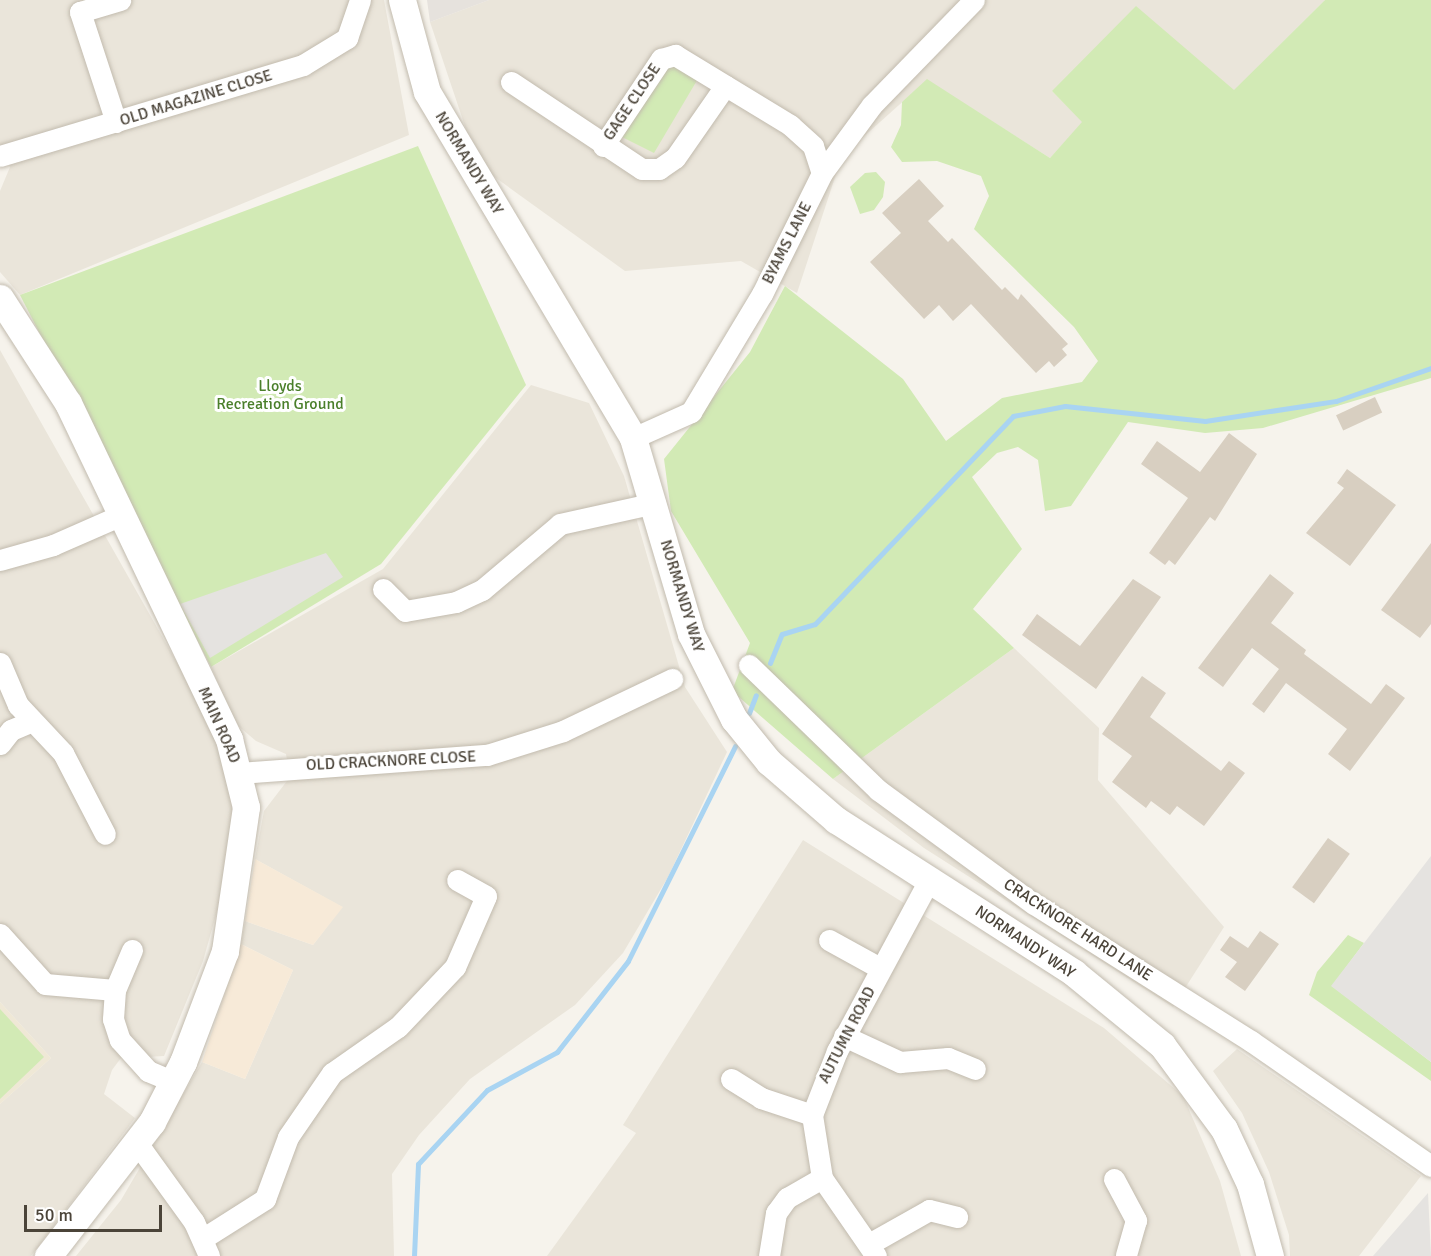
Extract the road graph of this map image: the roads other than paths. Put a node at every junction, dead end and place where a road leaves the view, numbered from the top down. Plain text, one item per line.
1 (120, 0) edge
2 (360, 0) edge
3 (402, 0) edge
4 (974, 0) edge
5 (511, 82) dead end
6 (725, 86) junction
7 (116, 122) junction
8 (603, 146) junction
9 (0, 156) edge
10 (822, 173) junction
11 (0, 298) edge
12 (633, 438) junction
13 (655, 503) junction
14 (119, 516) junction
15 (0, 560) edge
16 (383, 589) dead end
17 (0, 663) edge
18 (749, 665) dead end
19 (672, 679) dead end
20 (30, 722) junction
21 (0, 744) edge
22 (240, 773) junction
23 (105, 834) dead end
24 (457, 880) dead end
25 (929, 880) junction
26 (0, 934) edge
27 (829, 940) dead end
28 (132, 950) dead end
29 (880, 968) junction
30 (115, 990) junction
31 (844, 1036) junction
32 (975, 1069) dead end
33 (731, 1079) dead end
34 (174, 1082) junction
35 (812, 1115) junction
36 (137, 1143) junction
37 (1431, 1166) edge
38 (822, 1178) junction
39 (1114, 1179) dead end
40 (957, 1217) dead end
41 (205, 1247) edge
42 (873, 1250) edge
43 (48, 1256) edge
44 (769, 1256) edge
45 (1126, 1256) edge
46 (1270, 1256) edge

1 - 7 street
2 - 7 street, OLD MAGAZINE CLOSE
3 - 12 street, NORMANDY WAY
4 - 10 street, BYAMS LANE
5 - 8 street, GAGE CLOSE
6 - 8 street, GAGE CLOSE
6 - 8 street, GAGE CLOSE
6 - 10 street, GAGE CLOSE
7 - 9 street, OLD MAGAZINE CLOSE
10 - 12 street, BYAMS LANE
11 - 14 street, MAIN ROAD
12 - 13 street, NORMANDY WAY
13 - 16 street
13 - 25 street, NORMANDY WAY
14 - 15 street
14 - 22 street, MAIN ROAD
17 - 20 street
18 - 37 street, CRACKNORE HARD LANE
19 - 22 street, OLD CRACKNORE CLOSE
20 - 21 street
20 - 23 street
22 - 34 street, MAIN ROAD
24 - 41 street
25 - 29 street, AUTUMN ROAD
25 - 46 street, NORMANDY WAY
26 - 30 street
27 - 29 street
28 - 30 street
29 - 31 street, AUTUMN ROAD
30 - 34 street
31 - 32 street
31 - 35 street, AUTUMN ROAD
33 - 35 street
34 - 36 street, MAIN ROAD
35 - 38 street
36 - 41 street
36 - 43 street, MAIN ROAD
38 - 42 street
38 - 44 street
39 - 45 street
40 - 42 street

